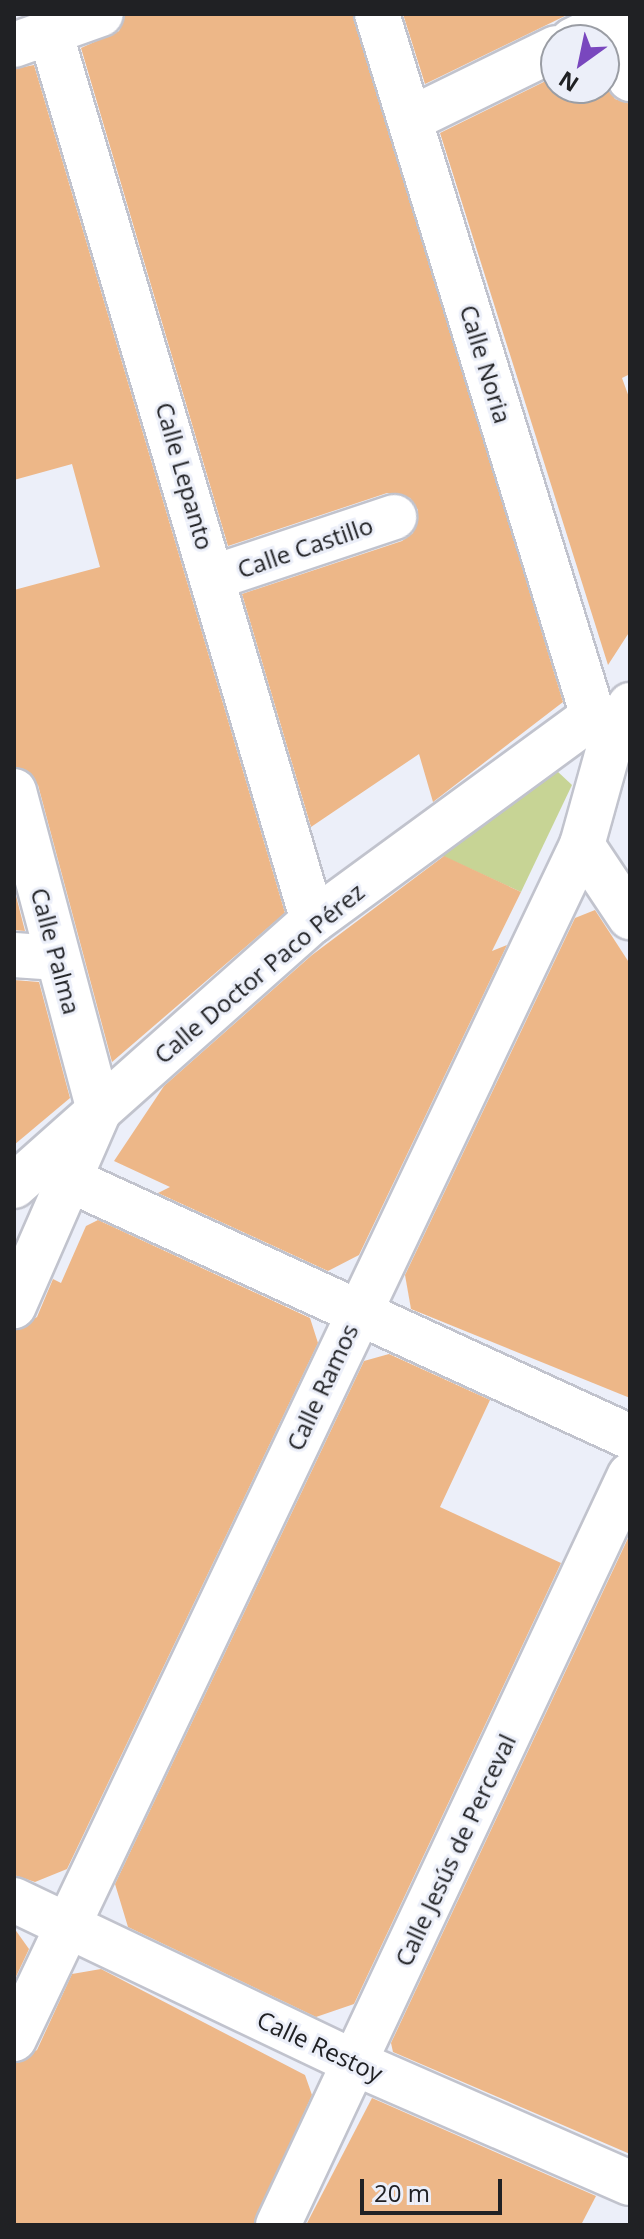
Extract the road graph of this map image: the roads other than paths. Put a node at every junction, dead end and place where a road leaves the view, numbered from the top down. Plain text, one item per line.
1 (101, 14) edge
2 (377, 14) edge
3 (32, 38) edge
4 (540, 56) edge
5 (620, 60) edge
6 (630, 79) edge
7 (411, 119) junction
8 (394, 517) dead end
9 (215, 577) junction
10 (612, 717) edge
11 (14, 791) edge
12 (582, 845) junction
13 (630, 917) edge
14 (313, 921) junction
15 (14, 955) edge
16 (58, 958) junction
17 (99, 1111) junction
18 (70, 1180) junction
19 (14, 1186) edge
20 (14, 1306) edge
21 (359, 1308) junction
22 (630, 1437) edge
23 (630, 1475) edge
24 (14, 1900) edge
25 (67, 1926) junction
26 (14, 2039) edge
27 (355, 2063) junction
28 (630, 2183) edge
29 (278, 2225) edge

1 - 3 street
2 - 7 street, Calle Noria
3 - 9 street, Calle Lepanto
4 - 7 street
5 - 6 street
7 - 10 street, Calle Noria
8 - 9 street, Calle Castillo
9 - 14 street, Calle Lepanto
10 - 12 street, Calle Ramos
10 - 14 street, Calle Doctor Paco Pérez
11 - 16 street, Calle Palma
12 - 13 street
12 - 21 street, Calle Ramos
14 - 17 street, Calle Doctor Paco Pérez
15 - 16 street
16 - 17 street, Calle Palma
17 - 18 street
17 - 19 street, Calle Doctor Paco Pérez
18 - 20 street
18 - 21 street
21 - 22 street
21 - 25 street, Calle Ramos
23 - 27 street, Calle Jesús de Perceval
24 - 25 street, Calle Restoy
25 - 26 street, Calle Ramos
25 - 27 street, Calle Restoy
27 - 28 street, Calle Restoy
27 - 29 street, Calle Jesús de Perceval

